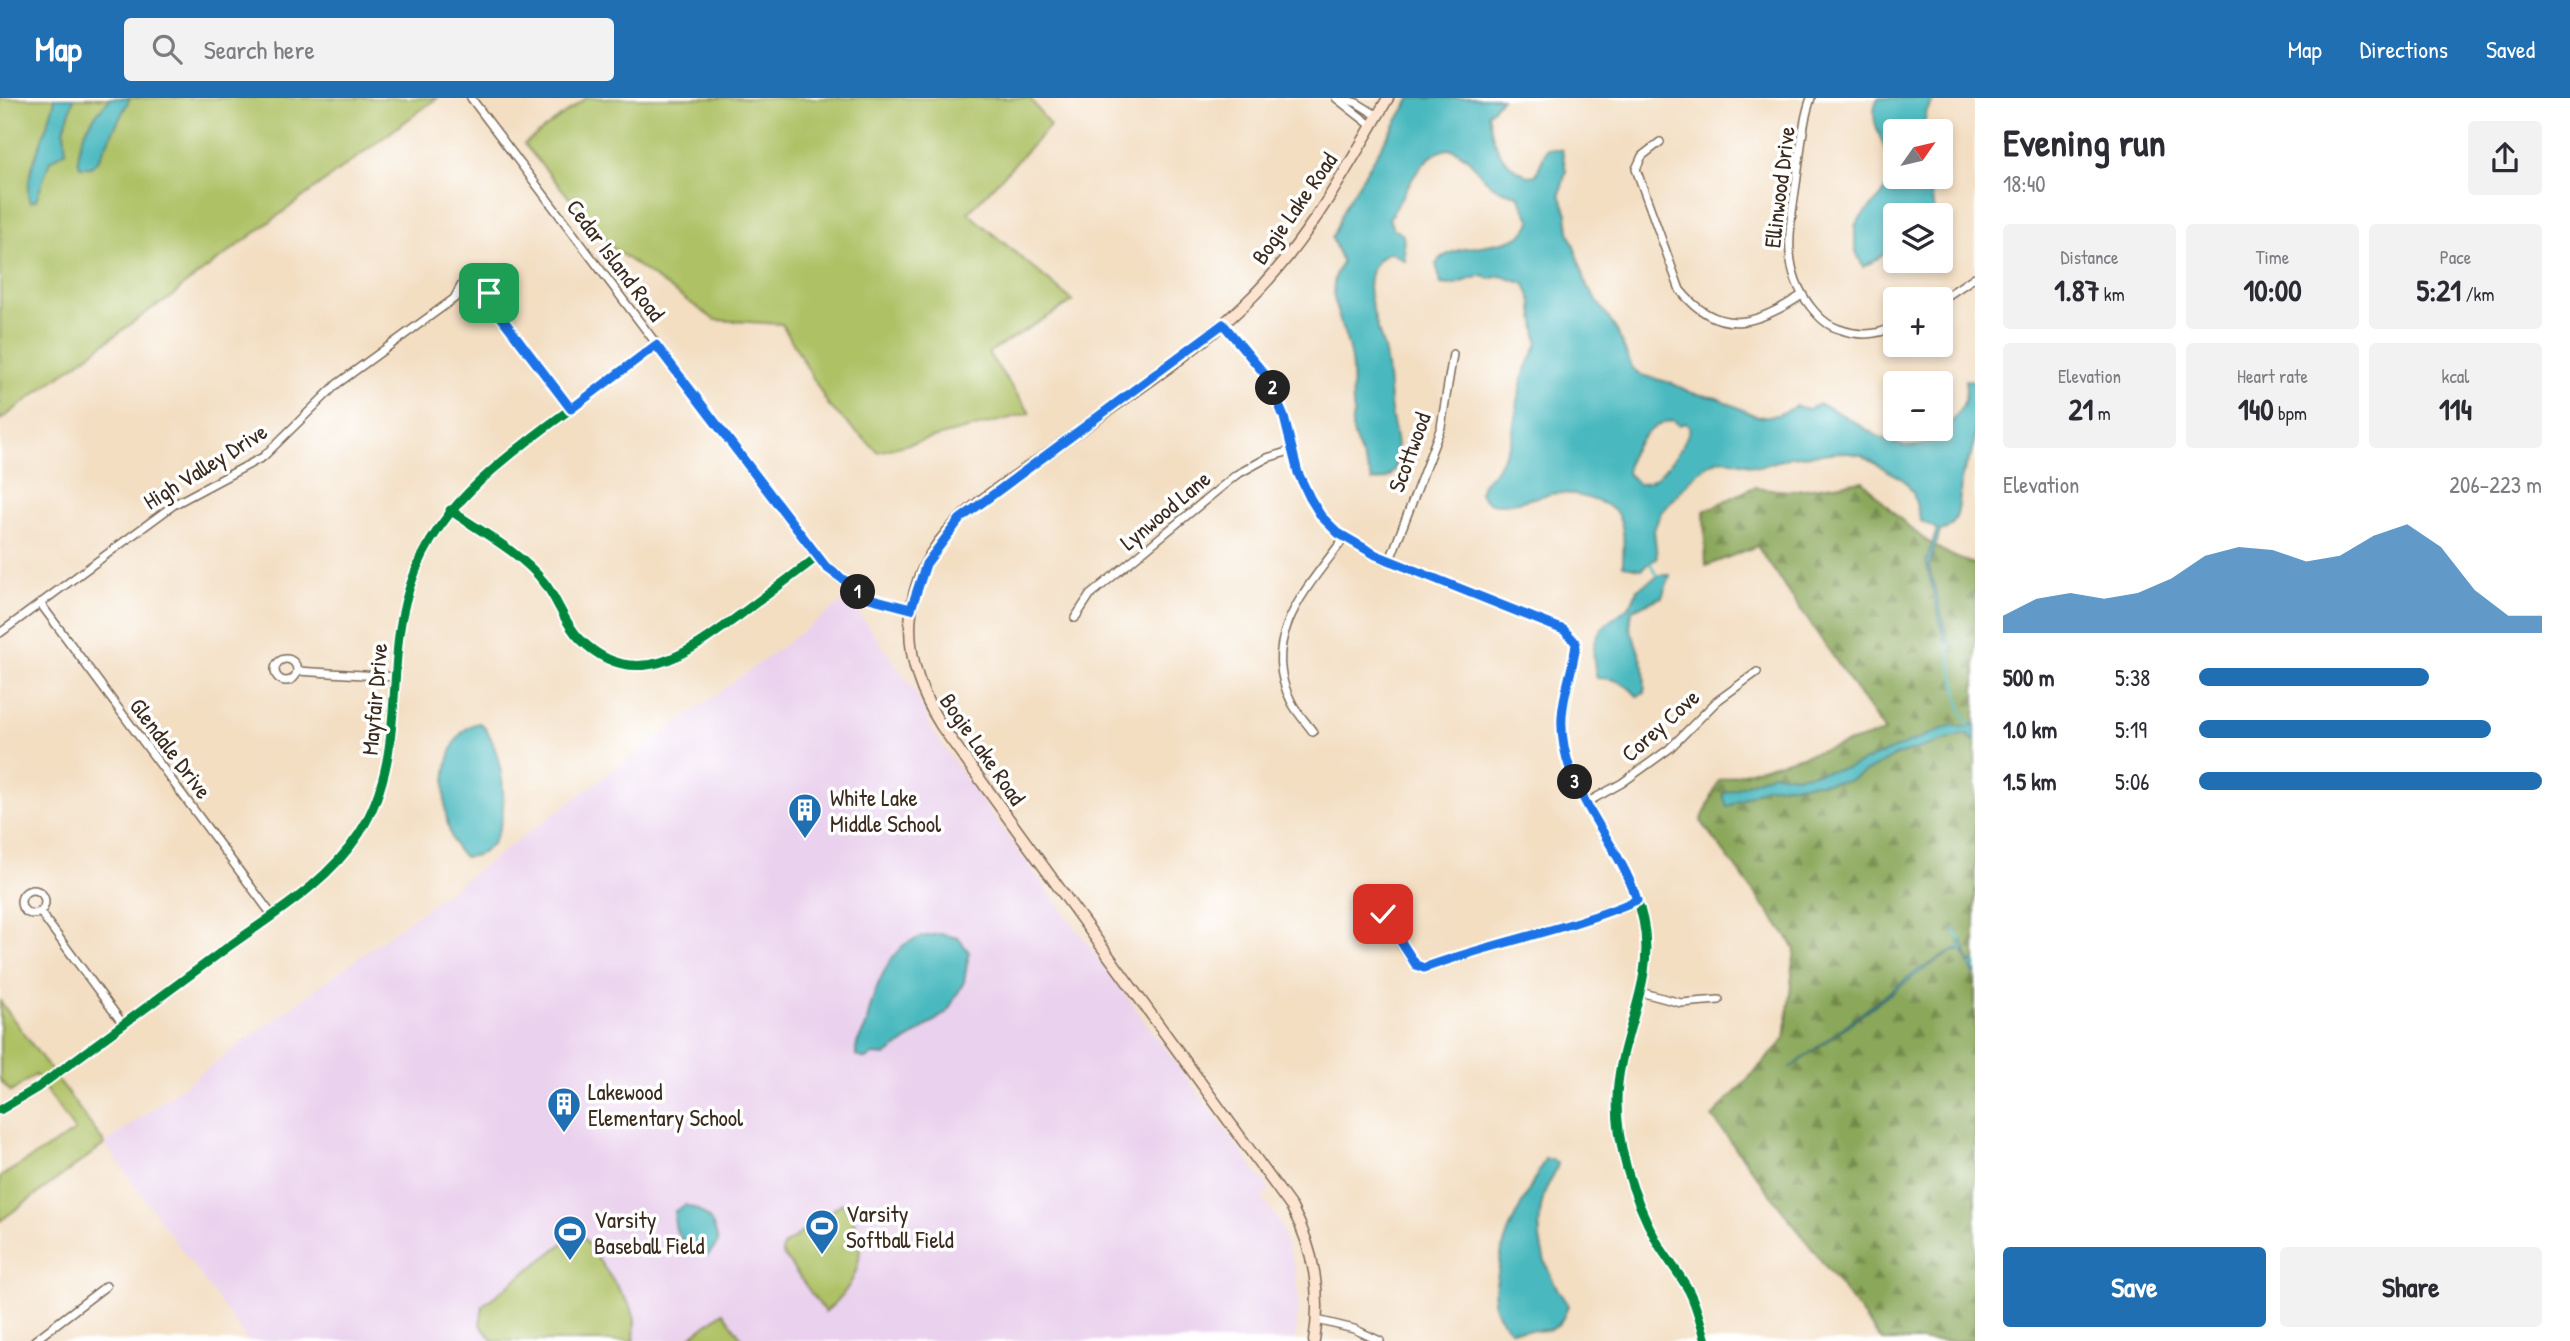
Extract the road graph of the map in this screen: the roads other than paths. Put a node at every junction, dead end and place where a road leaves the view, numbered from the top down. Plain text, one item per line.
1 (471, 98) edge
2 (1336, 98) edge
3 (1341, 98) edge
4 (1388, 98) edge
5 (1811, 98) edge
6 (1378, 116) junction
7 (1372, 126) junction
8 (1660, 142) dead end
9 (1975, 277) edge
10 (1953, 292) edge
11 (1802, 295) junction
12 (455, 297) junction
13 (489, 301) junction
14 (1223, 324) junction
15 (1883, 330) edge
16 (656, 345) junction
17 (1453, 354) dead end
18 (571, 409) junction
19 (1293, 450) junction
20 (450, 510) junction
21 (1345, 537) junction
22 (817, 557) junction
23 (1390, 560) junction
24 (40, 603) junction
25 (911, 609) junction
26 (1075, 618) dead end
27 (0, 633) edge
28 (297, 671) dead end
29 (1757, 672) dead end
30 (396, 677) junction
31 (1313, 732) dead end
32 (1586, 803) junction
33 (1378, 898) dead end
34 (1637, 900) junction
35 (40, 912) dead end
36 (272, 915) junction
37 (1640, 992) junction
38 (1719, 1000) dead end
39 (123, 1024) junction
40 (0, 1110) edge
41 (106, 1286) dead end
42 (1317, 1320) junction
43 (34, 1341) edge
44 (1314, 1341) edge
45 (1380, 1341) edge
46 (1706, 1341) edge

1 - 16 street, Cedar Island Road
2 - 7 street
3 - 6 street
4 - 6 main road, Bogie Lake Road
5 - 11 street, Ellinwood Drive
6 - 7 main road, Bogie Lake Road
7 - 14 main road, Bogie Lake Road
8 - 11 street
9 - 10 street
11 - 15 street, Ellinwood Drive
12 - 13 street
12 - 13 street, High Valley Drive
12 - 24 street, High Valley Drive
13 - 18 street, High Valley Drive
14 - 19 street
14 - 25 main road, Bogie Lake Road
16 - 18 street, Mayfair Drive
16 - 22 street, Cedar Island Road
17 - 23 street, Scottwood
18 - 20 street, Mayfair Drive
19 - 21 street
19 - 26 street, Lynwood Lane
20 - 22 street
20 - 30 street, Mayfair Drive
21 - 23 street
21 - 31 street
22 - 25 street, Cedar Island Road
23 - 32 street
24 - 27 street, High Valley Drive
24 - 36 street, Glendale Drive
25 - 42 main road, Bogie Lake Road
28 - 30 street
29 - 32 street, Corey Cove
30 - 36 street, Mayfair Drive
32 - 34 street
33 - 34 street
34 - 37 street
35 - 39 street
36 - 39 street, Mayfair Drive
37 - 38 street
37 - 46 street
39 - 40 street, Mayfair Drive
41 - 43 street
42 - 44 main road, Bogie Lake Road
42 - 45 street

